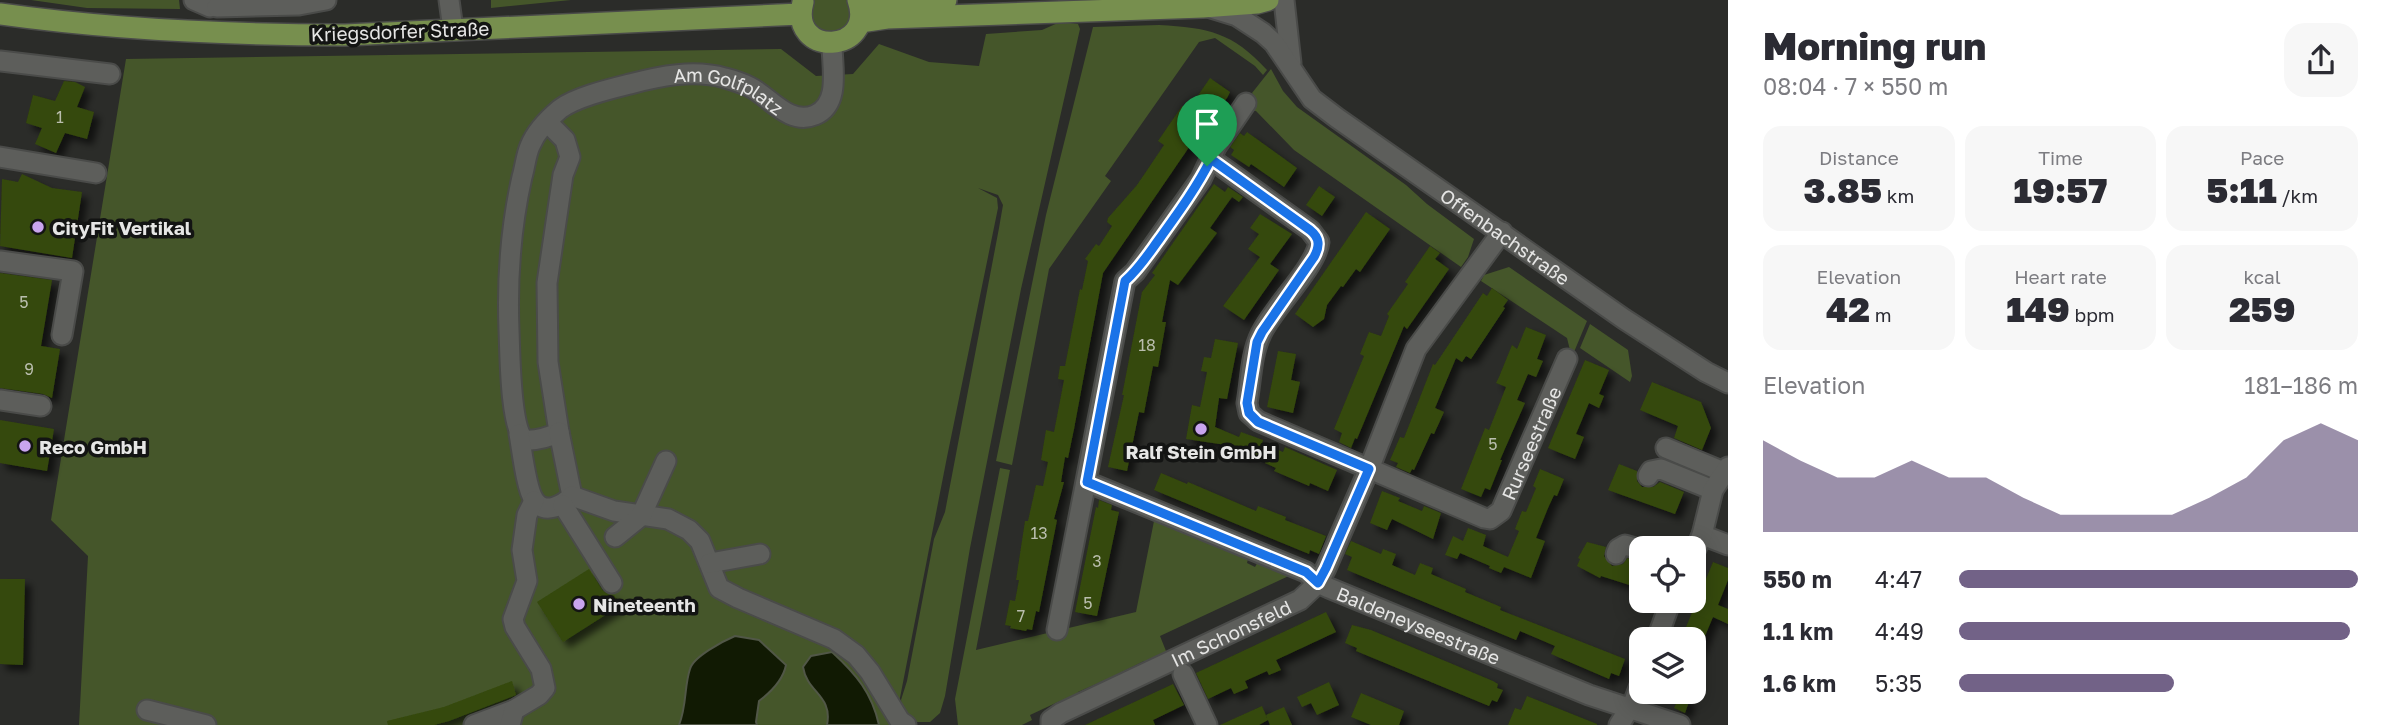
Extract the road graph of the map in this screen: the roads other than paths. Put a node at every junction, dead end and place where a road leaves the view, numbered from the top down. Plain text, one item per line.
1 (326, 0) edge
2 (449, 0) edge
3 (946, 0) edge
4 (1268, 0) edge
5 (1284, 0) edge
6 (298, 2) edge
7 (237, 3) edge
8 (207, 4) edge
9 (802, 7) edge
10 (1203, 7) junction
11 (859, 8) edge
12 (0, 14) edge
13 (453, 29) junction
14 (210, 33) junction
15 (832, 44) junction
16 (0, 61) edge
17 (1296, 74) junction
18 (110, 75) dead end
19 (1246, 103) dead end
20 (547, 122) junction
21 (0, 157) edge
22 (1211, 159) junction
23 (96, 173) dead end
24 (1502, 232) junction
25 (0, 261) edge
26 (62, 335) dead end
27 (1567, 359) dead end
28 (1728, 383) edge
29 (0, 400) edge
30 (41, 407) dead end
31 (559, 432) junction
32 (519, 434) junction
33 (1666, 448) dead end
34 (667, 461) dead end
35 (1369, 469) junction
36 (1727, 470) edge
37 (1648, 476) dead end
38 (1087, 482) junction
39 (1713, 491) junction
40 (534, 500) junction
41 (567, 500) junction
42 (641, 516) junction
43 (1700, 536) edge
44 (615, 537) dead end
45 (1706, 544) edge
46 (1728, 545) edge
47 (1629, 546) edge
48 (760, 554) dead end
49 (1616, 554) dead end
50 (709, 563) junction
51 (612, 583) dead end
52 (1318, 583) junction
53 (1058, 630) dead end
54 (1183, 674) dead end
55 (147, 710) dead end
56 (1623, 717) edge
57 (512, 718) edge
58 (206, 725) edge
59 (474, 725) edge
60 (906, 725) edge
61 (1051, 725) edge
62 (1207, 725) edge
63 (1680, 725) edge

1 - 6 street
2 - 13 street
3 - 11 main road
4 - 10 main road
5 - 17 street, Offenbachstraße
6 - 7 street
7 - 8 street
8 - 14 street
9 - 13 main road, Kriegsdorfer Straße
9 - 15 main road
10 - 11 main road
10 - 17 street, Offenbachstraße
11 - 15 main road
12 - 14 main road, Kriegsdorfer Straße
13 - 14 main road, Kriegsdorfer Straße
15 - 20 street, Am Golfplatz
16 - 18 street
17 - 24 street, Offenbachstraße
19 - 22 street
20 - 31 street
20 - 32 street
21 - 23 street
22 - 35 street
22 - 38 street
24 - 28 street, Offenbachstraße
24 - 35 street, Im Schonsfeld
25 - 26 street
27 - 35 street, Rurseestraße
29 - 30 street
31 - 32 street
31 - 41 street
32 - 40 street
33 - 36 street
34 - 42 street
35 - 52 street, Im Schonsfeld
36 - 39 street
37 - 39 street
38 - 52 street, Baldeneyseestraße
38 - 53 street
39 - 43 street
40 - 41 street
40 - 57 street
41 - 42 street
41 - 51 street
42 - 44 street
42 - 50 street
45 - 46 street
47 - 49 street
48 - 50 street
50 - 60 street
52 - 56 street, Baldeneyseestraße
52 - 61 street, Im Schonsfeld
54 - 62 street
55 - 58 street
56 - 63 street, Baldeneyseestraße
57 - 59 street

